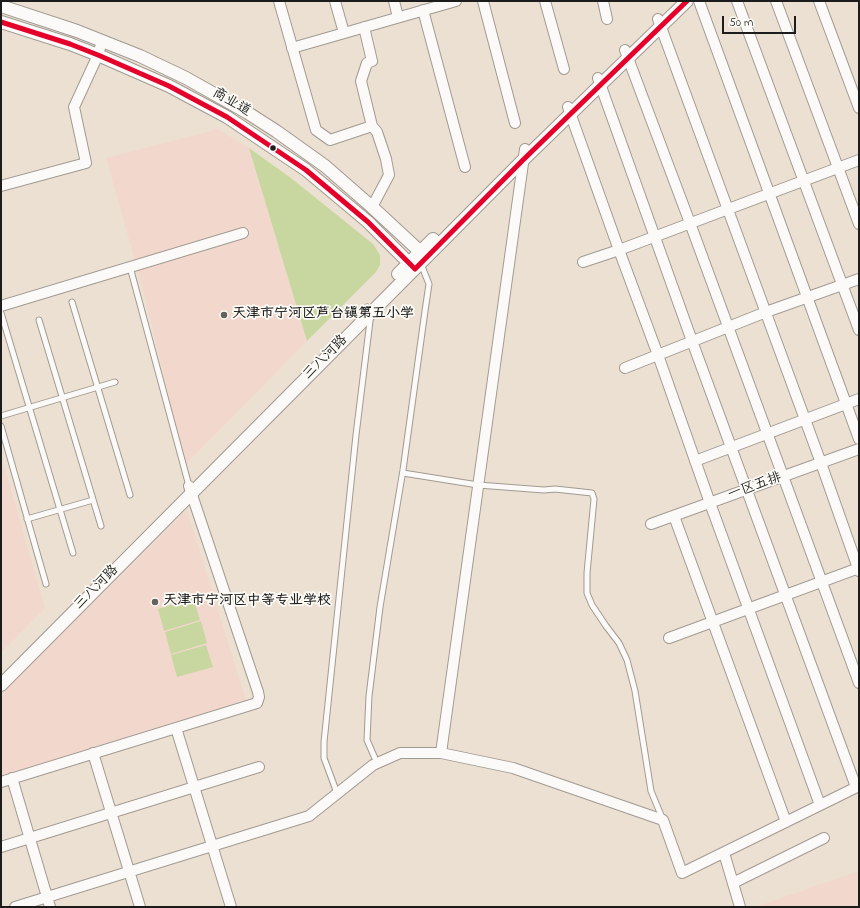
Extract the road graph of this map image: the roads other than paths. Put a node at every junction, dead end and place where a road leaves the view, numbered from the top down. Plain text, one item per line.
1 (279, 1) edge
2 (335, 1) edge
3 (394, 1) edge
4 (483, 1) edge
5 (545, 1) edge
6 (603, 1) edge
7 (678, 1) edge
8 (687, 1) edge
9 (699, 1) edge
10 (737, 1) edge
11 (776, 1) edge
12 (819, 1) edge
13 (452, 2) edge
14 (1, 6) edge
15 (423, 10) junction
16 (398, 17) junction
17 (608, 19) dead end
18 (1, 22) edge
19 (659, 23) junction
20 (364, 27) junction
21 (344, 33) junction
22 (102, 41) junction
23 (292, 48) junction
24 (627, 54) junction
25 (98, 55) junction
26 (564, 69) dead end
27 (599, 81) junction
28 (859, 108) edge
29 (569, 111) junction
30 (515, 123) dead end
31 (372, 126) junction
32 (524, 154) junction
33 (859, 160) edge
34 (465, 167) dead end
35 (838, 168) junction
36 (804, 181) junction
37 (1, 186) edge
38 (770, 194) junction
39 (372, 207) junction
40 (728, 209) junction
41 (690, 223) junction
42 (859, 224) edge
43 (243, 233) dead end
44 (655, 237) junction
45 (619, 250) junction
46 (417, 260) junction
47 (584, 262) dead end
48 (130, 267) junction
49 (859, 279) edge
50 (842, 285) junction
51 (808, 298) junction
52 (72, 302) dead end
53 (1, 306) edge
54 (369, 310) junction
55 (766, 312) junction
56 (1, 313) edge
57 (40, 320) dead end
58 (728, 327) junction
59 (859, 330) edge
60 (692, 341) junction
61 (658, 355) junction
62 (625, 368) dead end
63 (115, 382) dead end
64 (97, 387) junction
65 (859, 399) edge
66 (846, 404) junction
67 (1, 416) edge
68 (806, 420) junction
69 (1, 426) edge
70 (768, 435) junction
71 (859, 439) edge
72 (731, 448) junction
73 (859, 449) edge
74 (695, 461) junction
75 (821, 463) junction
76 (403, 473) junction
77 (783, 476) junction
78 (478, 485) junction
79 (190, 490) junction
80 (747, 490) junction
81 (130, 495) dead end
82 (93, 500) junction
83 (710, 503) junction
84 (674, 516) junction
85 (27, 519) junction
86 (650, 524) dead end
87 (101, 526) dead end
88 (73, 553) dead end
89 (859, 569) edge
90 (822, 582) junction
91 (46, 584) dead end
92 (785, 595) junction
93 (748, 609) junction
94 (713, 622) junction
95 (670, 638) dead end
96 (1, 674) edge
97 (859, 683) edge
98 (1, 685) edge
99 (176, 728) junction
100 (441, 753) junction
101 (94, 754) junction
102 (377, 762) junction
103 (259, 767) dead end
104 (12, 778) junction
105 (1, 782) edge
106 (858, 786) edge
107 (194, 787) junction
108 (338, 794) junction
109 (820, 805) junction
110 (111, 812) junction
111 (663, 820) junction
112 (786, 822) junction
113 (29, 838) junction
114 (824, 838) dead end
115 (213, 845) junction
116 (1, 847) edge
117 (724, 853) junction
118 (130, 871) junction
119 (733, 883) junction
120 (48, 902) edge
121 (15, 907) edge
122 (140, 907) edge
123 (231, 907) edge
124 (740, 907) edge

1 - 23 street
2 - 21 street
3 - 16 street
4 - 30 street
5 - 26 street
6 - 17 street
7 - 19 street, 三八河路
8 - 19 street, 三八河路
9 - 38 street
10 - 36 street
11 - 35 street
12 - 28 street
13 - 15 street
14 - 22 street, 商业道
15 - 16 street
15 - 34 street
16 - 20 street
18 - 25 street, 商业道
19 - 24 street, 三八河路
19 - 40 street
20 - 21 street
20 - 31 street
21 - 23 street
22 - 25 street
22 - 39 street, 商业道
23 - 31 street
24 - 27 street, 三八河路
24 - 41 street
25 - 37 street
25 - 46 street, 商业道
27 - 29 street, 三八河路
27 - 44 street
29 - 32 street, 三八河路
29 - 45 street
31 - 39 street
32 - 46 street, 三八河路
32 - 78 street
33 - 35 street
35 - 36 street
35 - 42 street
36 - 38 street
36 - 50 street
38 - 40 street
38 - 51 street
39 - 46 street, 商业道
40 - 41 street
40 - 55 street
41 - 44 street
41 - 58 street
43 - 48 street
44 - 45 street
44 - 60 street
45 - 47 street
45 - 61 street
46 - 54 street, 三八河路
46 - 76 lane
48 - 53 street
48 - 79 lane
49 - 50 street
50 - 51 street
50 - 59 street
51 - 55 street
51 - 66 street
52 - 64 lane
54 - 79 street, 三八河路
54 - 108 lane
55 - 58 street
55 - 68 street
56 - 88 lane
57 - 82 lane
58 - 60 street
58 - 70 street
60 - 61 street
60 - 72 street
61 - 62 street
61 - 74 street
63 - 64 lane
64 - 67 lane
64 - 81 lane
65 - 66 street
66 - 68 street
66 - 71 street
68 - 70 street
68 - 75 street
69 - 85 lane
70 - 72 street
70 - 77 street
72 - 74 street
72 - 80 street
73 - 75 street, 一区五排
74 - 83 street
75 - 77 street, 一区五排
75 - 89 street
76 - 78 lane
76 - 102 lane
77 - 80 street, 一区五排
77 - 90 street
78 - 100 street
78 - 111 lane
79 - 96 street, 三八河路
79 - 98 street, 三八河路
79 - 99 street
80 - 83 street, 一区五排
80 - 92 street
82 - 85 lane
82 - 87 lane
83 - 84 street, 一区五排
83 - 93 street
84 - 86 street, 一区五排
84 - 94 street
85 - 91 lane
89 - 90 street
90 - 92 street
90 - 97 street
92 - 93 street
92 - 106 street
93 - 94 street
93 - 109 street
94 - 95 street
94 - 112 street
99 - 101 street
99 - 107 street
100 - 102 street
100 - 111 street
101 - 104 street
101 - 110 street
102 - 108 street
103 - 107 street
104 - 105 street
104 - 113 street
106 - 109 street
107 - 110 street
107 - 115 street
108 - 115 street
109 - 112 street
110 - 113 street
110 - 118 street
111 - 117 street
112 - 117 street
113 - 116 street
113 - 120 street
114 - 119 street
115 - 118 street
115 - 123 street
117 - 119 street
118 - 120 street
118 - 122 street
119 - 124 street
120 - 121 street

